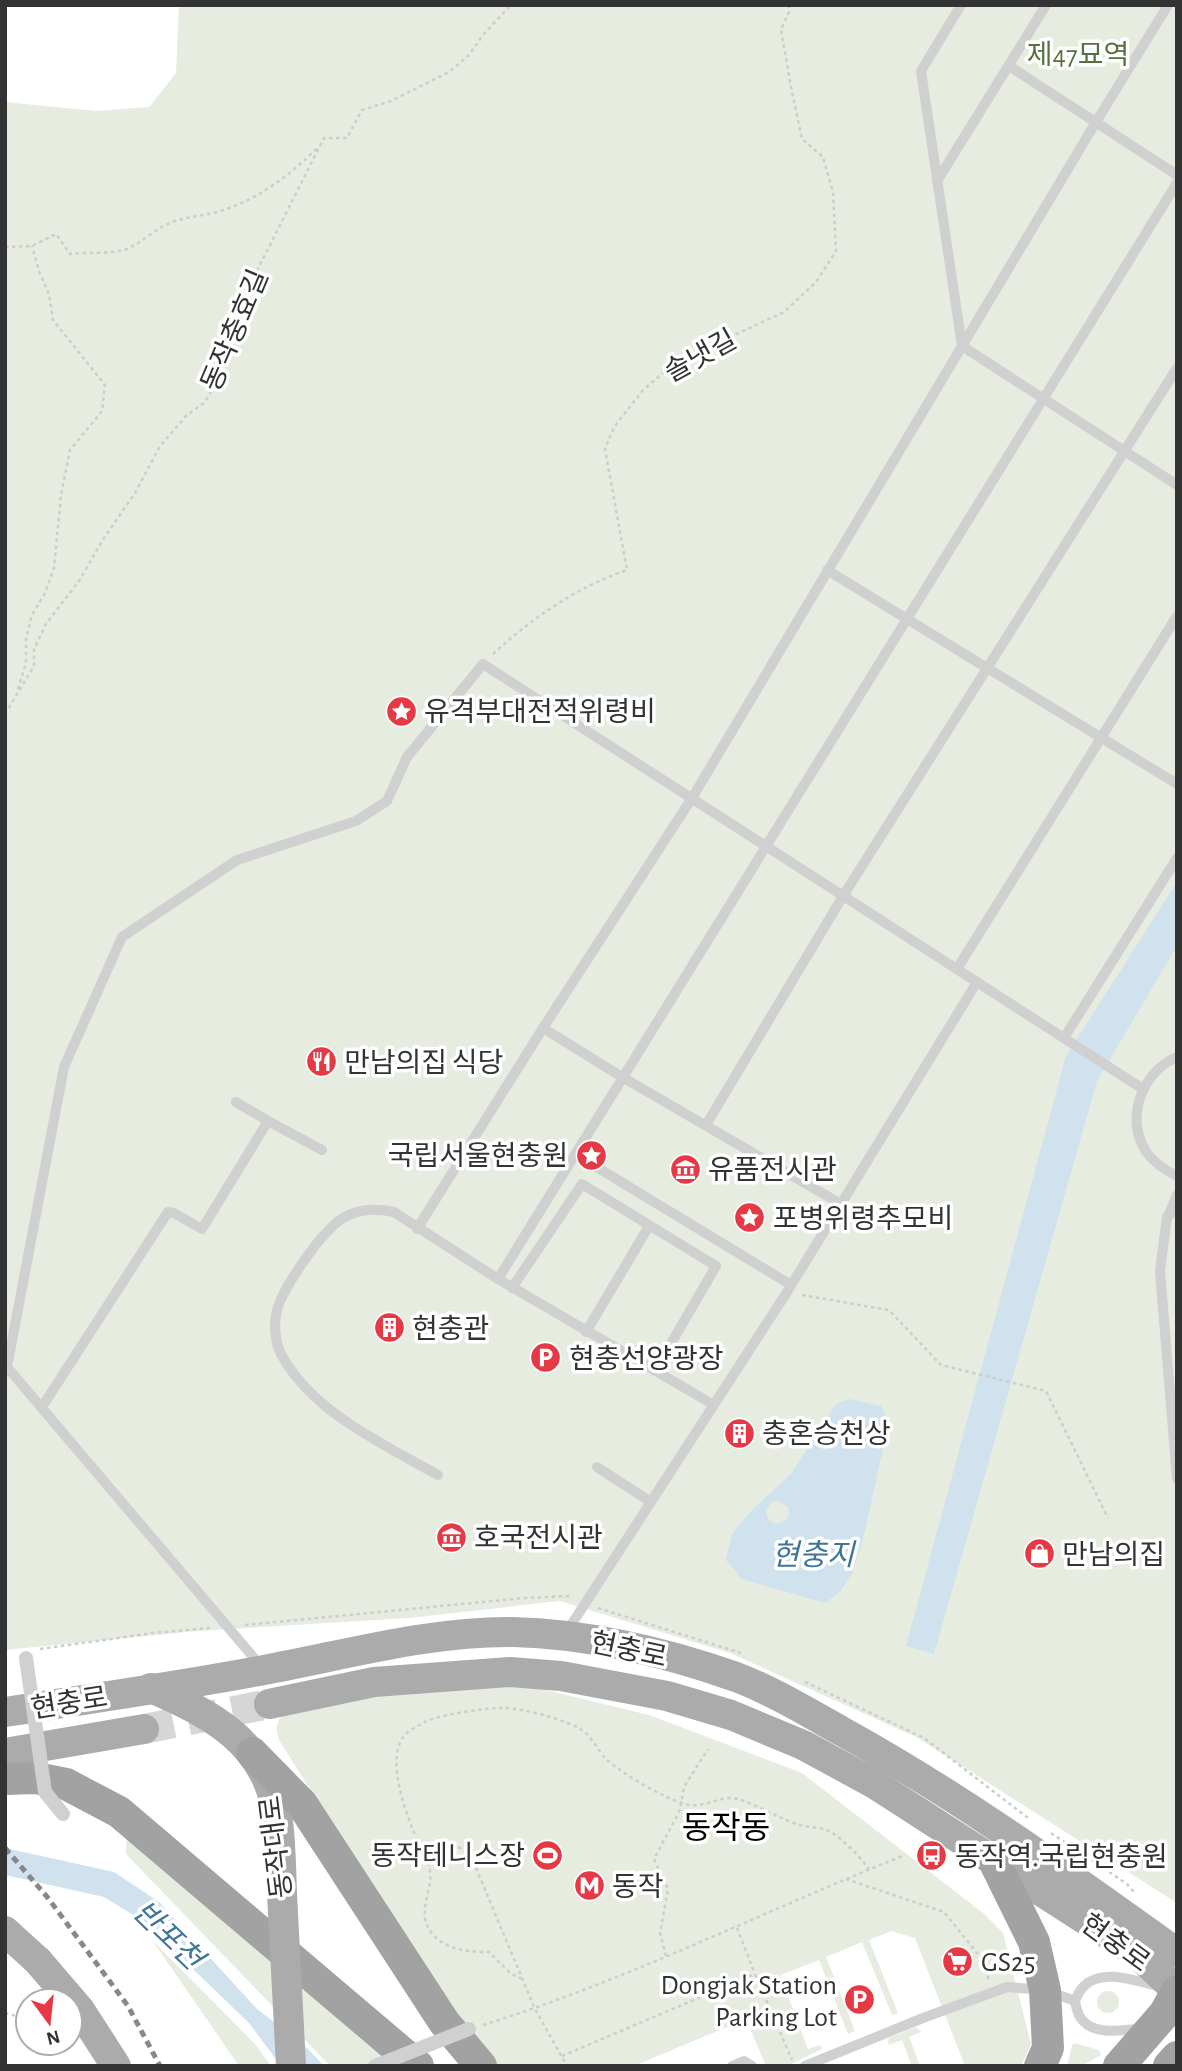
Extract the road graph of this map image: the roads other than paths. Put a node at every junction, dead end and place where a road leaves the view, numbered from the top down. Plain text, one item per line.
1 (961, 5) edge
2 (1046, 5) edge
3 (1168, 5) edge
4 (1009, 66) junction
5 (1096, 122) junction
6 (1177, 176) edge
7 (937, 181) junction
8 (1177, 183) edge
9 (962, 346) junction
10 (1177, 368) edge
11 (1043, 398) junction
12 (1125, 451) junction
13 (1177, 485) edge
14 (827, 570) junction
15 (1177, 616) edge
16 (906, 618) junction
17 (987, 668) junction
18 (1101, 738) junction
19 (1177, 784) edge
20 (692, 798) junction
21 (765, 846) junction
22 (1177, 858) edge
23 (843, 896) junction
24 (957, 969) junction
25 (977, 982) junction
26 (543, 1028) junction
27 (1063, 1038) junction
28 (1177, 1057) edge
29 (622, 1077) junction
30 (1143, 1089) junction
31 (236, 1102) dead end
32 (268, 1121) junction
33 (706, 1125) junction
34 (322, 1150) dead end
35 (575, 1154) junction
36 (1177, 1176) edge
37 (1177, 1195) edge
38 (841, 1204) junction
39 (1177, 1209) edge
40 (1167, 1217) junction
41 (649, 1226) junction
42 (417, 1228) junction
43 (498, 1279) junction
44 (512, 1288) junction
45 (789, 1289) junction
46 (586, 1332) junction
47 (655, 1371) junction
48 (714, 1405) junction
49 (41, 1407) junction
50 (597, 1467) dead end
51 (438, 1475) dead end
52 (1177, 1479) edge
53 (651, 1502) junction
54 (565, 1635) junction
55 (26, 1658) dead end
56 (265, 1670) junction
57 (151, 1688) junction
58 (270, 1704) tunnel mouth
59 (5, 1712) edge
60 (144, 1729) tunnel mouth
61 (5, 1753) edge
62 (252, 1753) junction
63 (5, 1779) edge
64 (63, 1814) dead end
65 (994, 1861) junction
66 (5, 1931) edge
67 (1177, 1953) edge
68 (1045, 1990) junction
69 (1177, 1991) edge
70 (1074, 2001) junction
71 (1154, 2027) junction
72 (469, 2029) road end
73 (1177, 2057) edge
74 (803, 2061) edge
75 (116, 2066) edge
76 (290, 2066) edge
77 (375, 2066) edge
78 (418, 2066) edge
79 (481, 2066) edge
80 (732, 2066) edge
81 (752, 2066) edge
82 (1040, 2066) edge
83 (1119, 2066) edge
84 (1169, 2066) edge

1 - 7 lane
2 - 4 lane
3 - 5 lane
4 - 5 lane
4 - 7 lane
5 - 6 lane
5 - 9 lane
7 - 9 lane
8 - 11 lane
9 - 11 lane
9 - 14 lane
10 - 12 lane
11 - 12 lane
11 - 16 lane
12 - 13 lane
12 - 17 lane
14 - 16 lane
14 - 20 lane
15 - 18 lane
16 - 17 lane
16 - 21 lane
17 - 18 lane
17 - 23 lane
18 - 19 lane
18 - 24 lane
20 - 21 lane
20 - 26 lane
20 - 49 lane
21 - 23 lane
21 - 29 lane
22 - 27 lane
23 - 24 lane
23 - 33 lane
24 - 25 lane
25 - 27 lane
25 - 38 lane
26 - 29 lane
26 - 42 lane
27 - 30 lane
28 - 30 lane
29 - 33 lane
29 - 35 lane
30 - 36 lane
31 - 32 lane
32 - 34 lane
32 - 49 lane
33 - 38 lane
35 - 43 lane
35 - 45 lane
37 - 40 lane
38 - 45 lane
39 - 40 lane
40 - 52 lane
41 - 44 lane
41 - 46 lane
41 - 47 lane
42 - 43 lane
42 - 51 lane
43 - 44 lane
44 - 46 lane
45 - 48 lane
46 - 47 lane
47 - 48 lane
48 - 53 lane
49 - 56 lane
50 - 53 lane
53 - 54 lane
54 - 56 main road, 현충로
54 - 67 main road, 현충로
55 - 64 street, bridge
56 - 57 main road, 현충로
57 - 59 main road, 현충로
57 - 62 main road, 동작대로
58 - 65 main road, 현충로
60 - 61 main road
62 - 76 main road, 동작대로, bridge
62 - 79 highway
63 - 78 highway
65 - 68 highway
65 - 69 main road, 현충로
66 - 75 main road, bridge
68 - 70 lane
68 - 74 lane
68 - 82 highway
69 - 70 lane
69 - 71 highway
70 - 71 lane
71 - 83 highway
72 - 77 street, bridge
73 - 84 highway
80 - 81 lane

